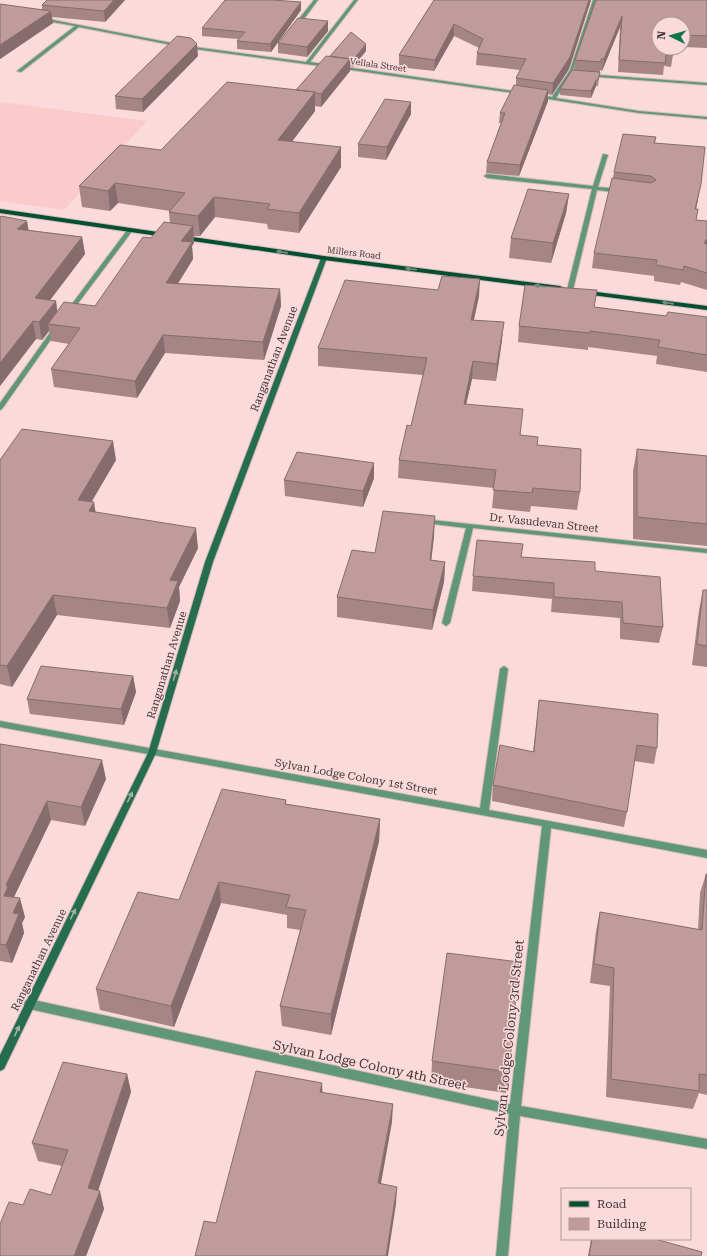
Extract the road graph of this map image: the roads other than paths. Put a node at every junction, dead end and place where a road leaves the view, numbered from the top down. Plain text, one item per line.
1 (316, 0) edge
2 (356, 0) edge
3 (595, 0) edge
4 (39, 18) edge
5 (78, 26) junction
6 (293, 29) edge
7 (275, 52) dead end
8 (270, 58) junction
9 (307, 63) junction
10 (19, 71) dead end
11 (570, 74) junction
12 (707, 84) edge
13 (525, 94) edge
14 (532, 95) edge
15 (553, 98) junction
16 (707, 118) edge
17 (605, 154) dead end
18 (488, 176) dead end
19 (595, 188) junction
20 (626, 192) edge
21 (0, 211) edge
22 (130, 230) junction
23 (324, 258) junction
24 (570, 290) junction
25 (707, 308) edge
26 (64, 318) edge
27 (59, 324) edge
28 (0, 408) edge
29 (417, 520) edge
30 (470, 527) junction
31 (707, 551) edge
32 (446, 623) dead end
33 (504, 669) dead end
34 (0, 724) edge
35 (152, 753) junction
36 (484, 812) junction
37 (547, 823) junction
38 (707, 854) edge
39 (29, 1004) junction
40 (0, 1066) edge
41 (515, 1110) junction
42 (707, 1144) edge
43 (502, 1256) edge

1 - 6 street
2 - 9 street
3 - 11 street
4 - 5 street, Vellala Street
5 - 8 street, Vellala Street
5 - 10 street
7 - 8 street
8 - 9 street, Vellala Street
9 - 13 street, Vellala Street
11 - 12 street
11 - 15 street
14 - 15 street
15 - 16 street
17 - 19 street
18 - 19 street
19 - 20 street
19 - 24 street
21 - 22 main road, Millers Road
23 -> 22 main road, Millers Road
22 - 26 street
24 -> 23 main road, Millers Road
35 -> 23 street, Ranganathan Avenue
25 -> 24 main road, Millers Road
27 - 28 street
29 - 30 street, Dr. Vasudevan Street
30 - 31 street, Dr. Vasudevan Street
30 - 32 street
33 - 36 street
34 - 35 street, Sylvan Lodge Colony 1st Street
35 - 36 street, Sylvan Lodge Colony 1st Street
39 -> 35 street, Ranganathan Avenue
36 - 37 street, Sylvan Lodge Colony 1st Street
37 - 38 street, Sylvan Lodge Colony 1st Street
37 - 41 street, Sylvan Lodge Colony 3rd Street
40 -> 39 street, Ranganathan Avenue
39 - 41 street, Sylvan Lodge Colony 4th Street
41 - 42 street, Sylvan Lodge Colony 4th Street
41 - 43 street, Sylvan Lodge Colony 3rd Street

